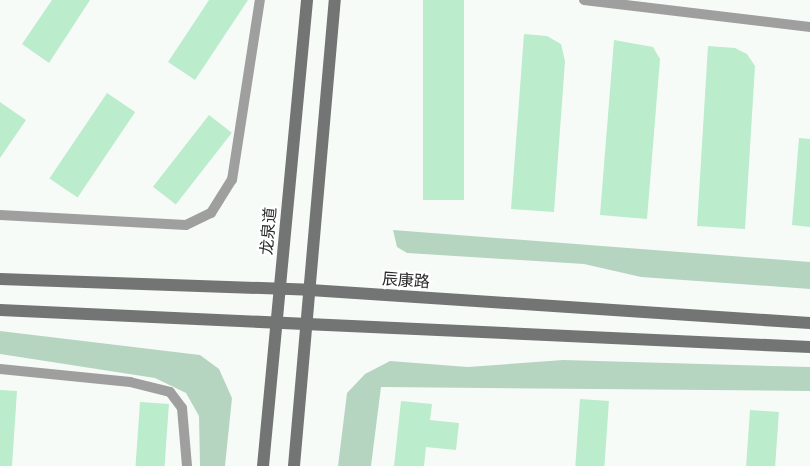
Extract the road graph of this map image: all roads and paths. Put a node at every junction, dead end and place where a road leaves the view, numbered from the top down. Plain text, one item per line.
1 (260, 0) edge
2 (307, 0) edge
3 (335, 0) edge
4 (584, 0) edge
5 (810, 27) edge
6 (0, 214) edge
7 (0, 279) edge
8 (279, 289) junction
9 (310, 290) junction
10 (0, 310) edge
11 (276, 321) junction
12 (308, 322) junction
13 (810, 323) edge
14 (810, 347) edge
15 (0, 369) edge
16 (187, 466) edge
17 (263, 466) edge
18 (294, 466) edge

1 - 6 lane
2 - 8 street, 龙泉道
3 - 9 street
4 - 5 lane
7 - 8 street, 辰康路
8 - 9 street, 辰康路
8 - 11 street, 龙泉道
9 - 12 street
9 - 13 street, 辰康路
10 - 11 street
11 - 12 street
11 - 17 street, 龙泉道
12 - 14 street
12 - 18 street
15 - 16 lane

